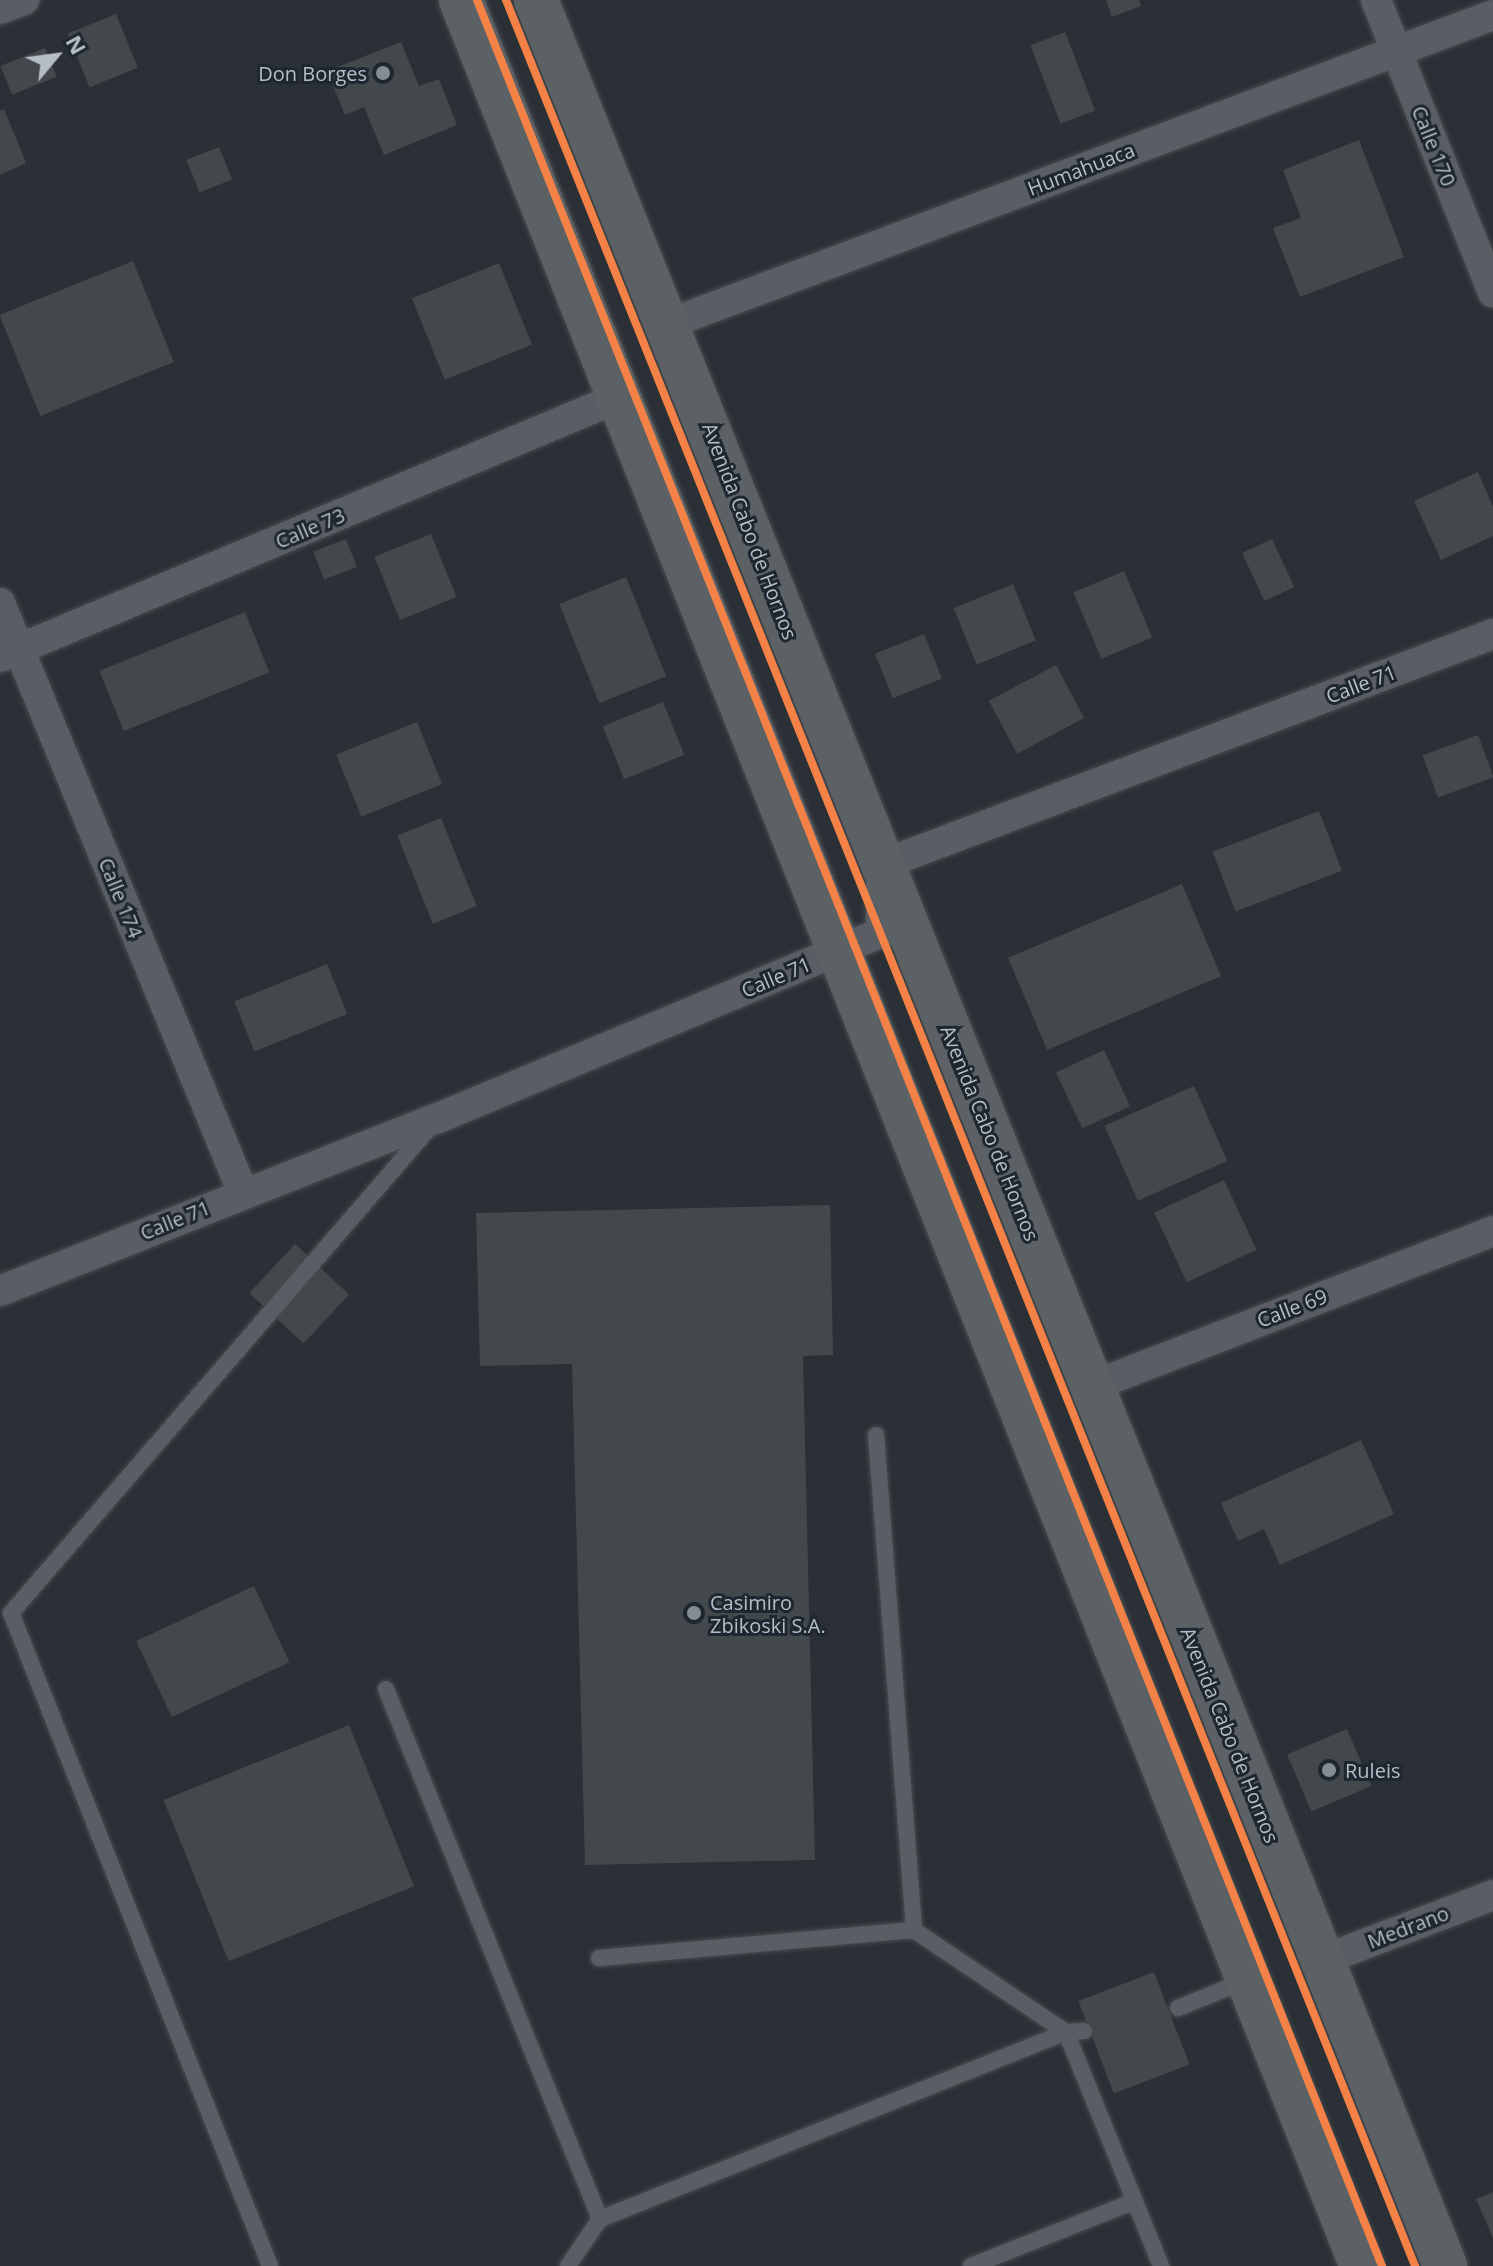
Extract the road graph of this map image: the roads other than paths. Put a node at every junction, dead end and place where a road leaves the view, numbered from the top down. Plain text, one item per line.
1 (24, 0) edge
2 (461, 0) edge
3 (536, 0) edge
4 (1376, 0) edge
5 (0, 9) edge
6 (1493, 15) edge
7 (1396, 50) junction
8 (1493, 292) edge
9 (668, 324) junction
10 (620, 397) junction
11 (0, 603) edge
12 (1493, 634) edge
13 (10, 653) edge
14 (881, 865) junction
15 (841, 950) junction
16 (438, 1118) junction
17 (243, 1193) junction
18 (1493, 1231) edge
19 (0, 1291) edge
20 (1092, 1386) junction
21 (876, 1435) dead end
22 (386, 1689) dead end
23 (1493, 1895) edge
24 (914, 1930) junction
25 (599, 1958) dead end
26 (1323, 1960) junction
27 (1250, 1979) junction
28 (1178, 2008) dead end
29 (1084, 2031) dead end
30 (1066, 2032) junction
31 (1135, 2201) junction
32 (600, 2219) junction
33 (270, 2266) edge
34 (568, 2266) edge
35 (971, 2266) edge
36 (1161, 2266) edge
37 (1362, 2266) edge
38 (1445, 2266) edge

1 - 5 street
2 - 10 main road
3 - 9 main road, Avenida Cabo de Hornos
4 - 7 street, Calle 170
6 - 7 street, Humahuaca
7 - 8 street, Calle 170
7 - 9 street, Humahuaca
9 - 14 main road, Avenida Cabo de Hornos
10 - 13 street, Calle 73
10 - 15 main road
11 - 13 street, Calle 174
12 - 14 street, Calle 71
13 - 17 street, Calle 174
14 - 15 street, Calle 71
14 - 20 main road, Avenida Cabo de Hornos
15 - 16 street, Calle 71
15 - 27 main road
16 - 17 street, Calle 71
16 - 33 lane
17 - 19 street, Calle 71
18 - 20 street, Calle 69
20 - 26 main road, Avenida Cabo de Hornos
21 - 24 lane
22 - 32 lane
23 - 26 street, Medrano
24 - 25 lane
24 - 30 lane
26 - 38 main road, Avenida Cabo de Hornos
27 - 28 lane
27 - 37 main road
29 - 30 lane
30 - 31 lane
30 - 32 lane
31 - 35 lane
31 - 36 lane
32 - 34 lane

